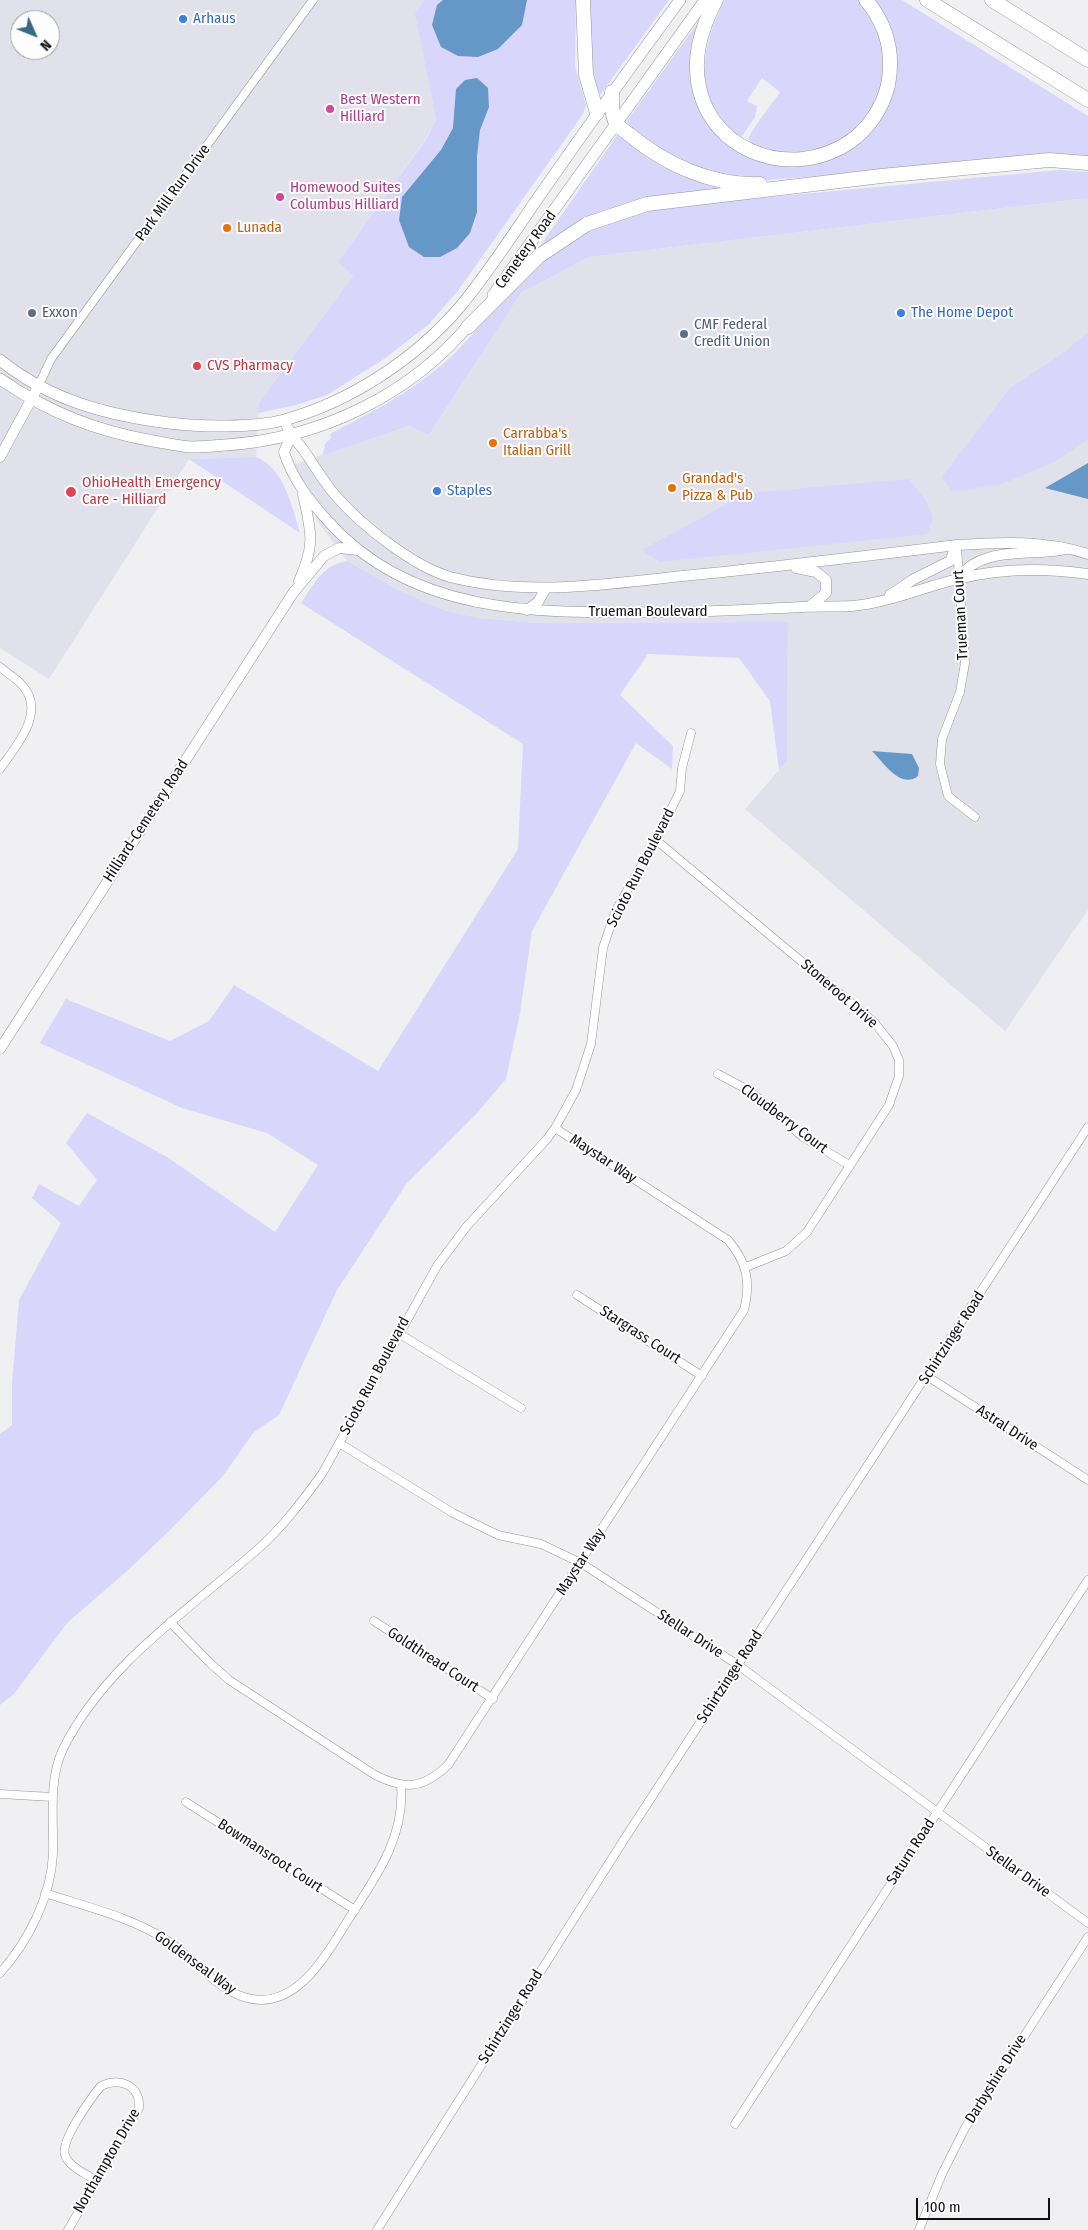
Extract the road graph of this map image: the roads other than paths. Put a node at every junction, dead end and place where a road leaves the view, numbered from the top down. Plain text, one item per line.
1 (313, 0) edge
2 (583, 0) edge
3 (680, 0) edge
4 (705, 0) edge
5 (716, 0) edge
6 (866, 0) edge
7 (927, 0) edge
8 (992, 0) edge
9 (1088, 60) edge
10 (612, 92) junction
11 (1088, 100) edge
12 (597, 113) junction
13 (616, 124) junction
14 (1088, 163) edge
15 (881, 176) junction
16 (468, 327) junction
17 (0, 360) edge
18 (0, 379) edge
19 (38, 387) junction
20 (31, 400) junction
21 (284, 420) junction
22 (290, 436) junction
23 (0, 457) edge
24 (303, 492) junction
25 (958, 545) junction
26 (1068, 548) junction
27 (358, 550) junction
28 (1088, 554) edge
29 (770, 567) junction
30 (1088, 574) edge
31 (958, 578) junction
32 (546, 588) junction
33 (293, 593) junction
34 (882, 600) junction
35 (810, 607) junction
36 (527, 610) junction
37 (0, 667) edge
38 (691, 733) dead end
39 (0, 769) edge
40 (974, 817) dead end
41 (656, 840) junction
42 (0, 1049) edge
43 (718, 1074) dead end
44 (1088, 1127) edge
45 (555, 1128) junction
46 (849, 1165) junction
47 (746, 1267) junction
48 (577, 1295) dead end
49 (398, 1333) junction
50 (702, 1376) junction
51 (927, 1376) junction
52 (521, 1408) dead end
53 (339, 1444) junction
54 (1088, 1480) edge
55 (581, 1562) junction
56 (1088, 1580) edge
57 (374, 1621) dead end
58 (170, 1622) junction
59 (738, 1665) junction
60 (493, 1699) junction
61 (401, 1786) junction
62 (0, 1794) edge
63 (52, 1797) junction
64 (186, 1802) dead end
65 (936, 1813) junction
66 (45, 1893) junction
67 (355, 1910) junction
68 (1088, 1923) edge
69 (1088, 1937) edge
70 (0, 1973) edge
71 (735, 2124) dead end
72 (95, 2180) junction
73 (68, 2230) edge
74 (377, 2230) edge
75 (920, 2230) edge

1 - 19 street, Park Mill Run Drive
2 - 12 highway
3 - 10 main road, Cemetery Road
4 - 13 main road, Cemetery Road
5 - 6 highway
7 - 11 highway
8 - 9 highway
10 - 12 main road, Cemetery Road
10 - 13 highway
12 - 21 main road, Cemetery Road
13 - 15 highway
13 - 16 main road, Cemetery Road
14 - 15 highway
15 - 16 highway
16 - 22 main road, Cemetery Road
17 - 19 main road, Cemetery Road
18 - 20 main road, Cemetery Road
19 - 20 main road
19 - 21 main road, Cemetery Road
20 - 22 main road, Cemetery Road
20 - 23 main road
21 - 22 main road, Trueman Boulevard
22 - 24 main road, Trueman Boulevard
22 - 32 main road, Trueman Boulevard
24 - 27 main road, Trueman Boulevard
24 - 33 main road, Hilliard-Cemetery Road
25 - 26 main road, Trueman Boulevard
25 - 29 main road, Trueman Boulevard
25 - 31 street, Trueman Court
25 - 34 main road
26 - 28 main road, Trueman Boulevard
26 - 31 main road
27 - 33 main road, Hilliard-Cemetery Road
27 - 36 main road, Trueman Boulevard
29 - 32 main road, Trueman Boulevard
29 - 35 main road
30 - 31 main road, Trueman Boulevard
31 - 34 main road, Trueman Boulevard
31 - 40 street, Trueman Court
32 - 36 main road
33 - 42 main road, Hilliard-Cemetery Road
34 - 35 main road, Trueman Boulevard
35 - 36 main road, Trueman Boulevard
37 - 39 street
38 - 41 street, Scioto Run Boulevard
41 - 45 street, Scioto Run Boulevard
41 - 46 street, Stoneroot Drive
43 - 46 street, Cloudberry Court
44 - 51 street, Schirtzinger Road
45 - 47 street, Maystar Way
45 - 49 street, Scioto Run Boulevard
46 - 47 street, Stoneroot Drive
47 - 50 street, Maystar Way
48 - 50 street, Stargrass Court
49 - 52 street
49 - 53 street, Scioto Run Boulevard
50 - 55 street, Maystar Way
51 - 54 street, Astral Drive
51 - 59 street, Schirtzinger Road
53 - 55 street, Stellar Drive
53 - 58 street, Scioto Run Boulevard
55 - 59 street, Stellar Drive
55 - 60 street, Maystar Way
56 - 65 street, Saturn Road
57 - 60 street, Goldthread Court
58 - 61 street
58 - 63 street, Scioto Run Boulevard
59 - 65 street, Stellar Drive
59 - 74 street, Schirtzinger Road
60 - 61 street, Maystar Way
61 - 67 street, Goldenseal Way
62 - 63 street
63 - 66 street, Scioto Run Boulevard
64 - 67 street, Bowmansroot Court
65 - 68 street, Stellar Drive
65 - 71 street, Saturn Road
66 - 67 street, Goldenseal Way
66 - 70 street, Scioto Run Boulevard
69 - 75 street, Darbyshire Drive
72 - 72 street, Northampton Drive
72 - 73 street, Northampton Drive

